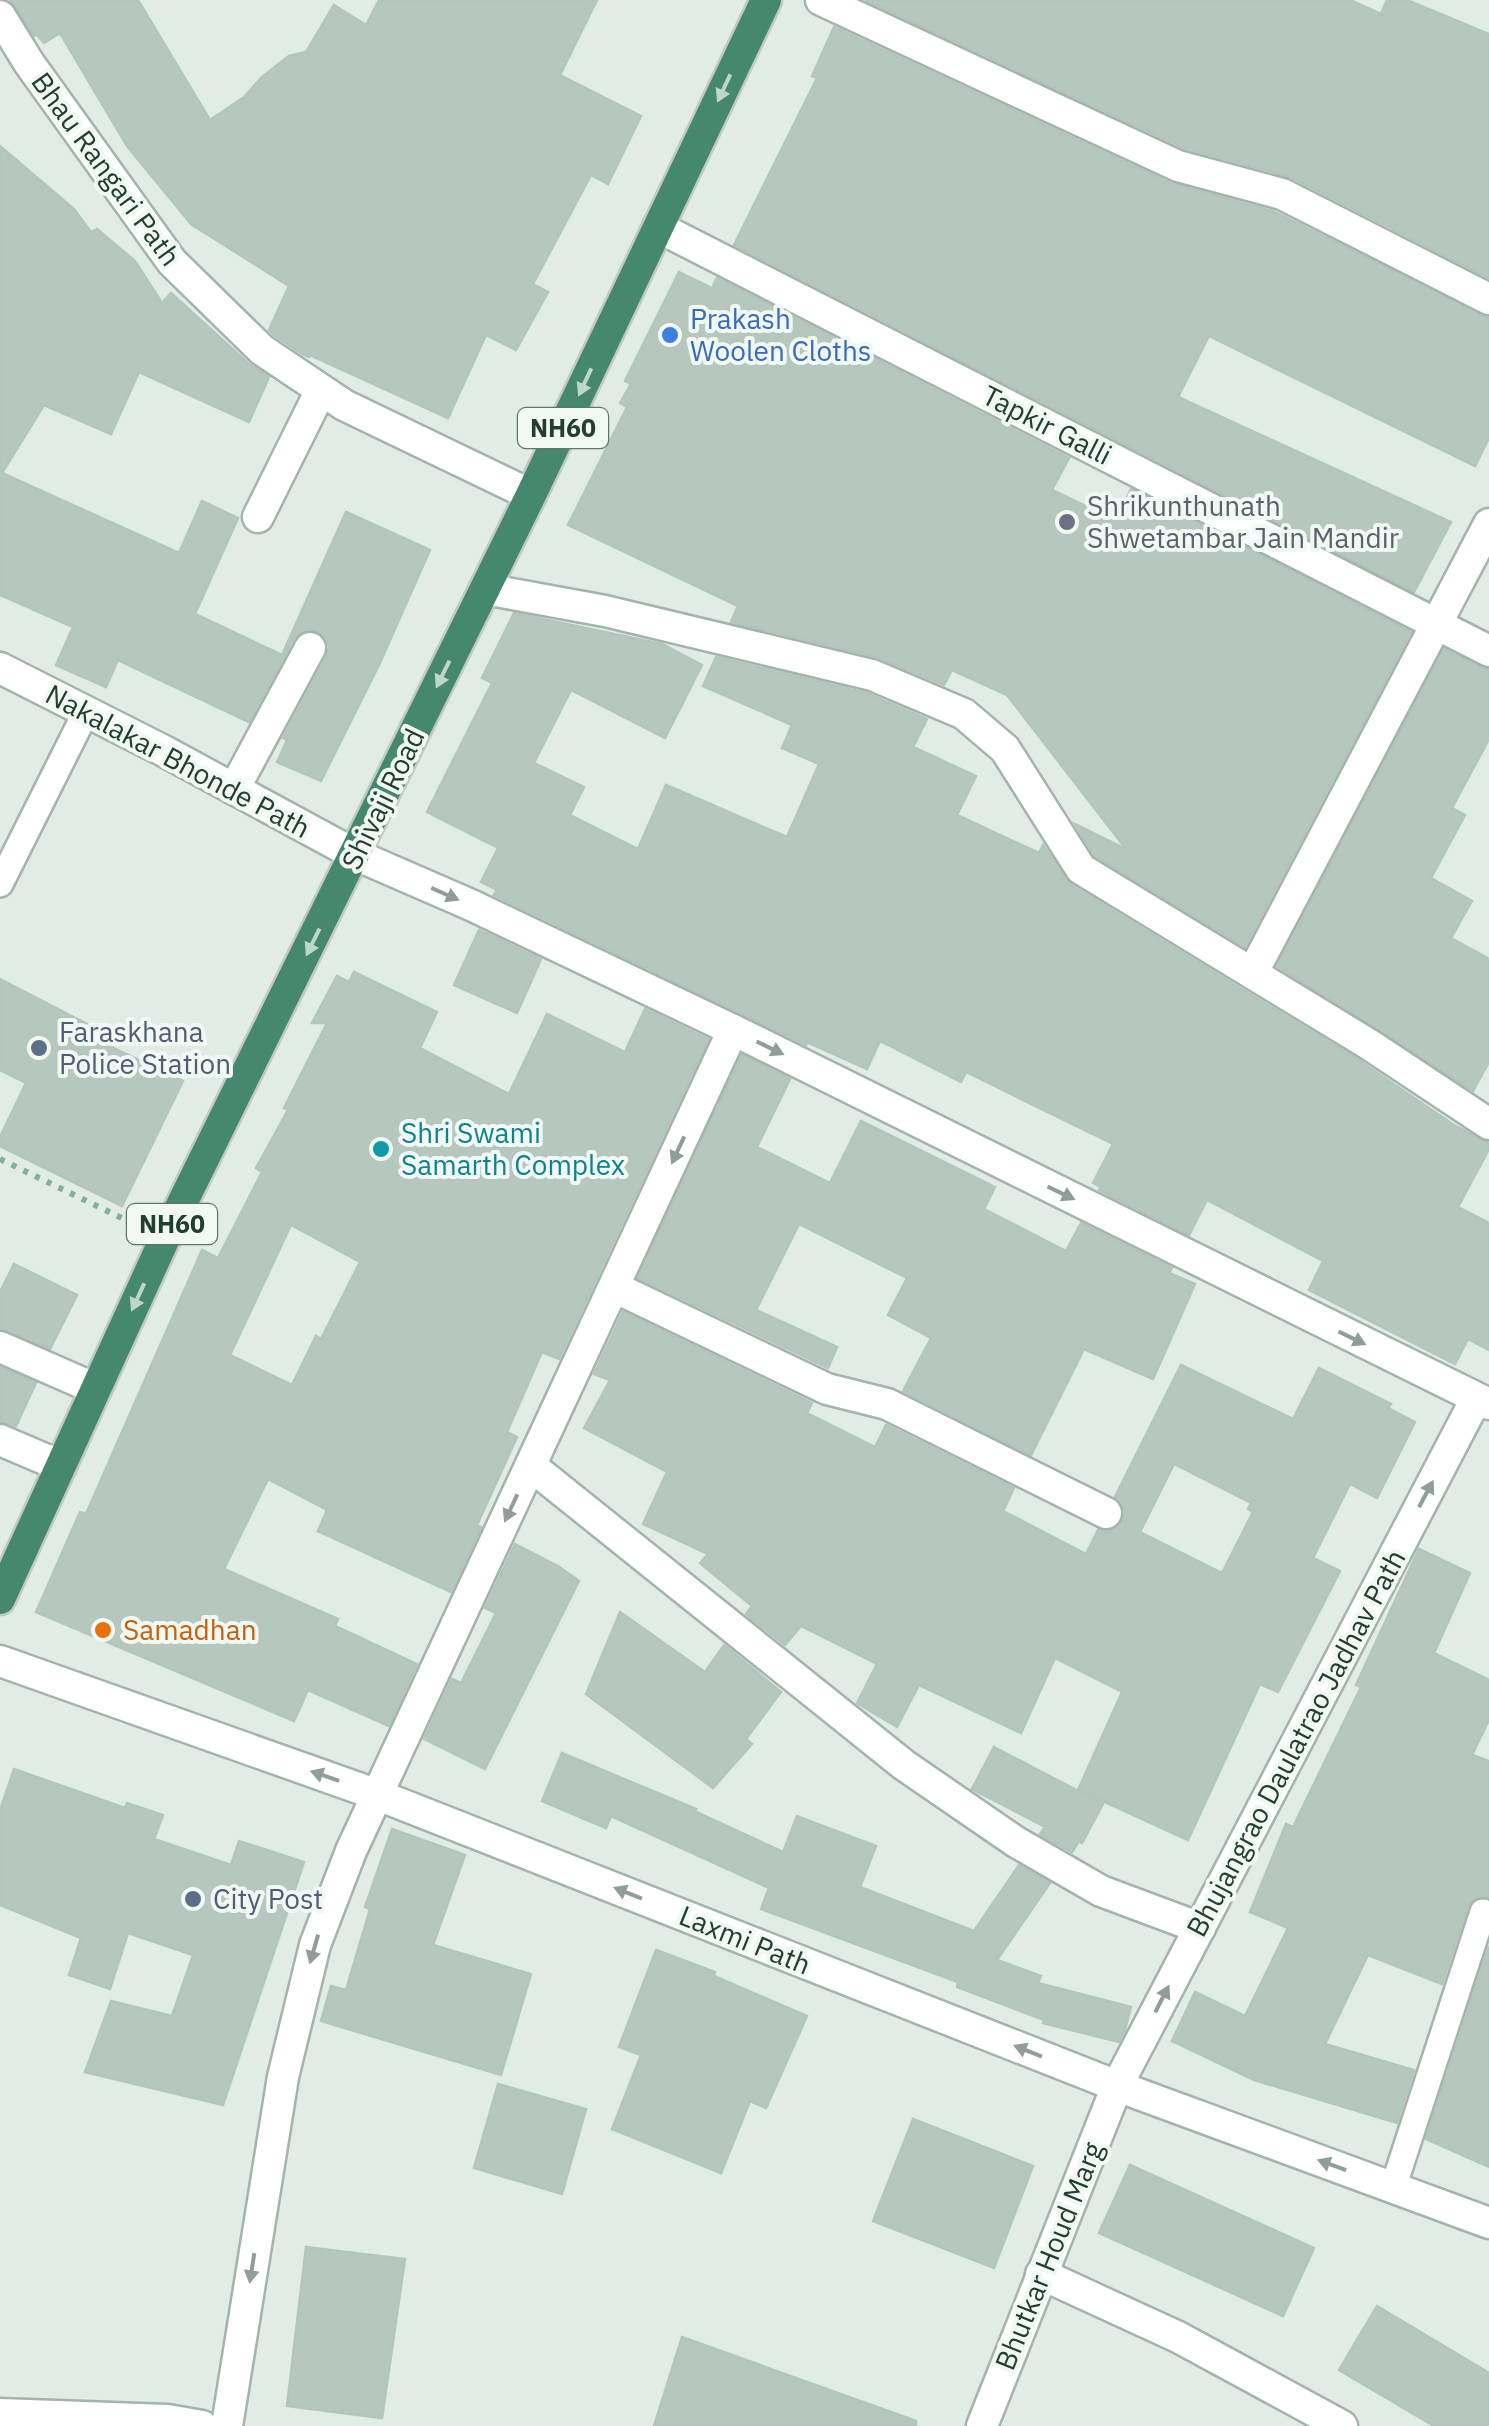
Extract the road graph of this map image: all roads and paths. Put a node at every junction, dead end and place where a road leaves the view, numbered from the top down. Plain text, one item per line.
1 (766, 0) edge
2 (821, 0) edge
3 (0, 16) edge
4 (658, 227) junction
5 (1489, 299) edge
6 (322, 390) junction
7 (531, 495) junction
8 (258, 517) dead end
9 (1489, 524) edge
10 (485, 589) junction
11 (1435, 626) junction
12 (310, 648) dead end
13 (1489, 651) edge
14 (0, 668) edge
15 (86, 712) junction
16 (234, 788) junction
17 (356, 855) junction
18 (0, 884) edge
19 (1252, 972) junction
20 (734, 1030) junction
21 (1489, 1124) edge
22 (0, 1159) edge
23 (165, 1238) junction
24 (614, 1287) junction
25 (0, 1347) edge
26 (96, 1389) junction
27 (1482, 1402) edge
28 (0, 1440) edge
29 (60, 1466) junction
30 (531, 1466) junction
31 (1106, 1513) dead end
32 (0, 1599) edge
33 (0, 1661) edge
34 (378, 1795) junction
35 (1483, 1912) dead end
36 (1200, 1928) junction
37 (1117, 2086) junction
38 (1393, 2188) junction
39 (1489, 2223) edge
40 (1040, 2274) junction
41 (0, 2414) edge
42 (202, 2426) edge
43 (227, 2426) edge
44 (982, 2426) edge
45 (1342, 2426) edge

1 -> 4 highway, Shivaji Road / NH60
2 - 5 street
3 - 6 street, Bhau Rangari Path
4 -> 7 highway, Shivaji Road / NH60
4 - 11 street, Tapkir Galli
6 - 7 street, Bhau Rangari Path
6 - 8 street
7 - 10 highway, Shivaji Road / NH60
9 - 11 street
10 -> 17 highway, Shivaji Road / NH60
10 - 19 street
11 - 13 street, Tapkir Galli
11 - 19 street
12 - 16 street
14 - 15 street, Nakalakar Bhonde Path
15 - 16 street, Nakalakar Bhonde Path
15 - 18 lane
16 - 17 street, Nakalakar Bhonde Path
17 -> 20 street, Nakalakar Bhonde Path
17 -> 23 highway, Shivaji Road / NH60
19 - 21 street
20 -> 24 street
20 -> 27 street, Nakalakar Bhonde Path
22 - 23 path
23 -> 26 highway, Shivaji Road / NH60
24 - 30 street
24 - 31 street
25 - 26 street
26 - 29 highway, Shivaji Road / NH60
36 -> 27 street, Bhujangrao Daulatrao Jadhav Path
28 - 29 street
29 - 32 highway, Shivaji Road / NH60
30 -> 34 street
30 - 36 street
34 -> 33 street, Laxmi Path
37 -> 34 street, Laxmi Path
34 -> 43 street
35 - 38 lane
37 -> 36 street, Bhujangrao Daulatrao Jadhav Path
38 -> 37 street, Laxmi Path
37 - 40 street, Bhutkar Houd Marg
38 - 39 street, Laxmi Path
40 - 44 street, Bhutkar Houd Marg
40 - 45 street
41 - 42 street

